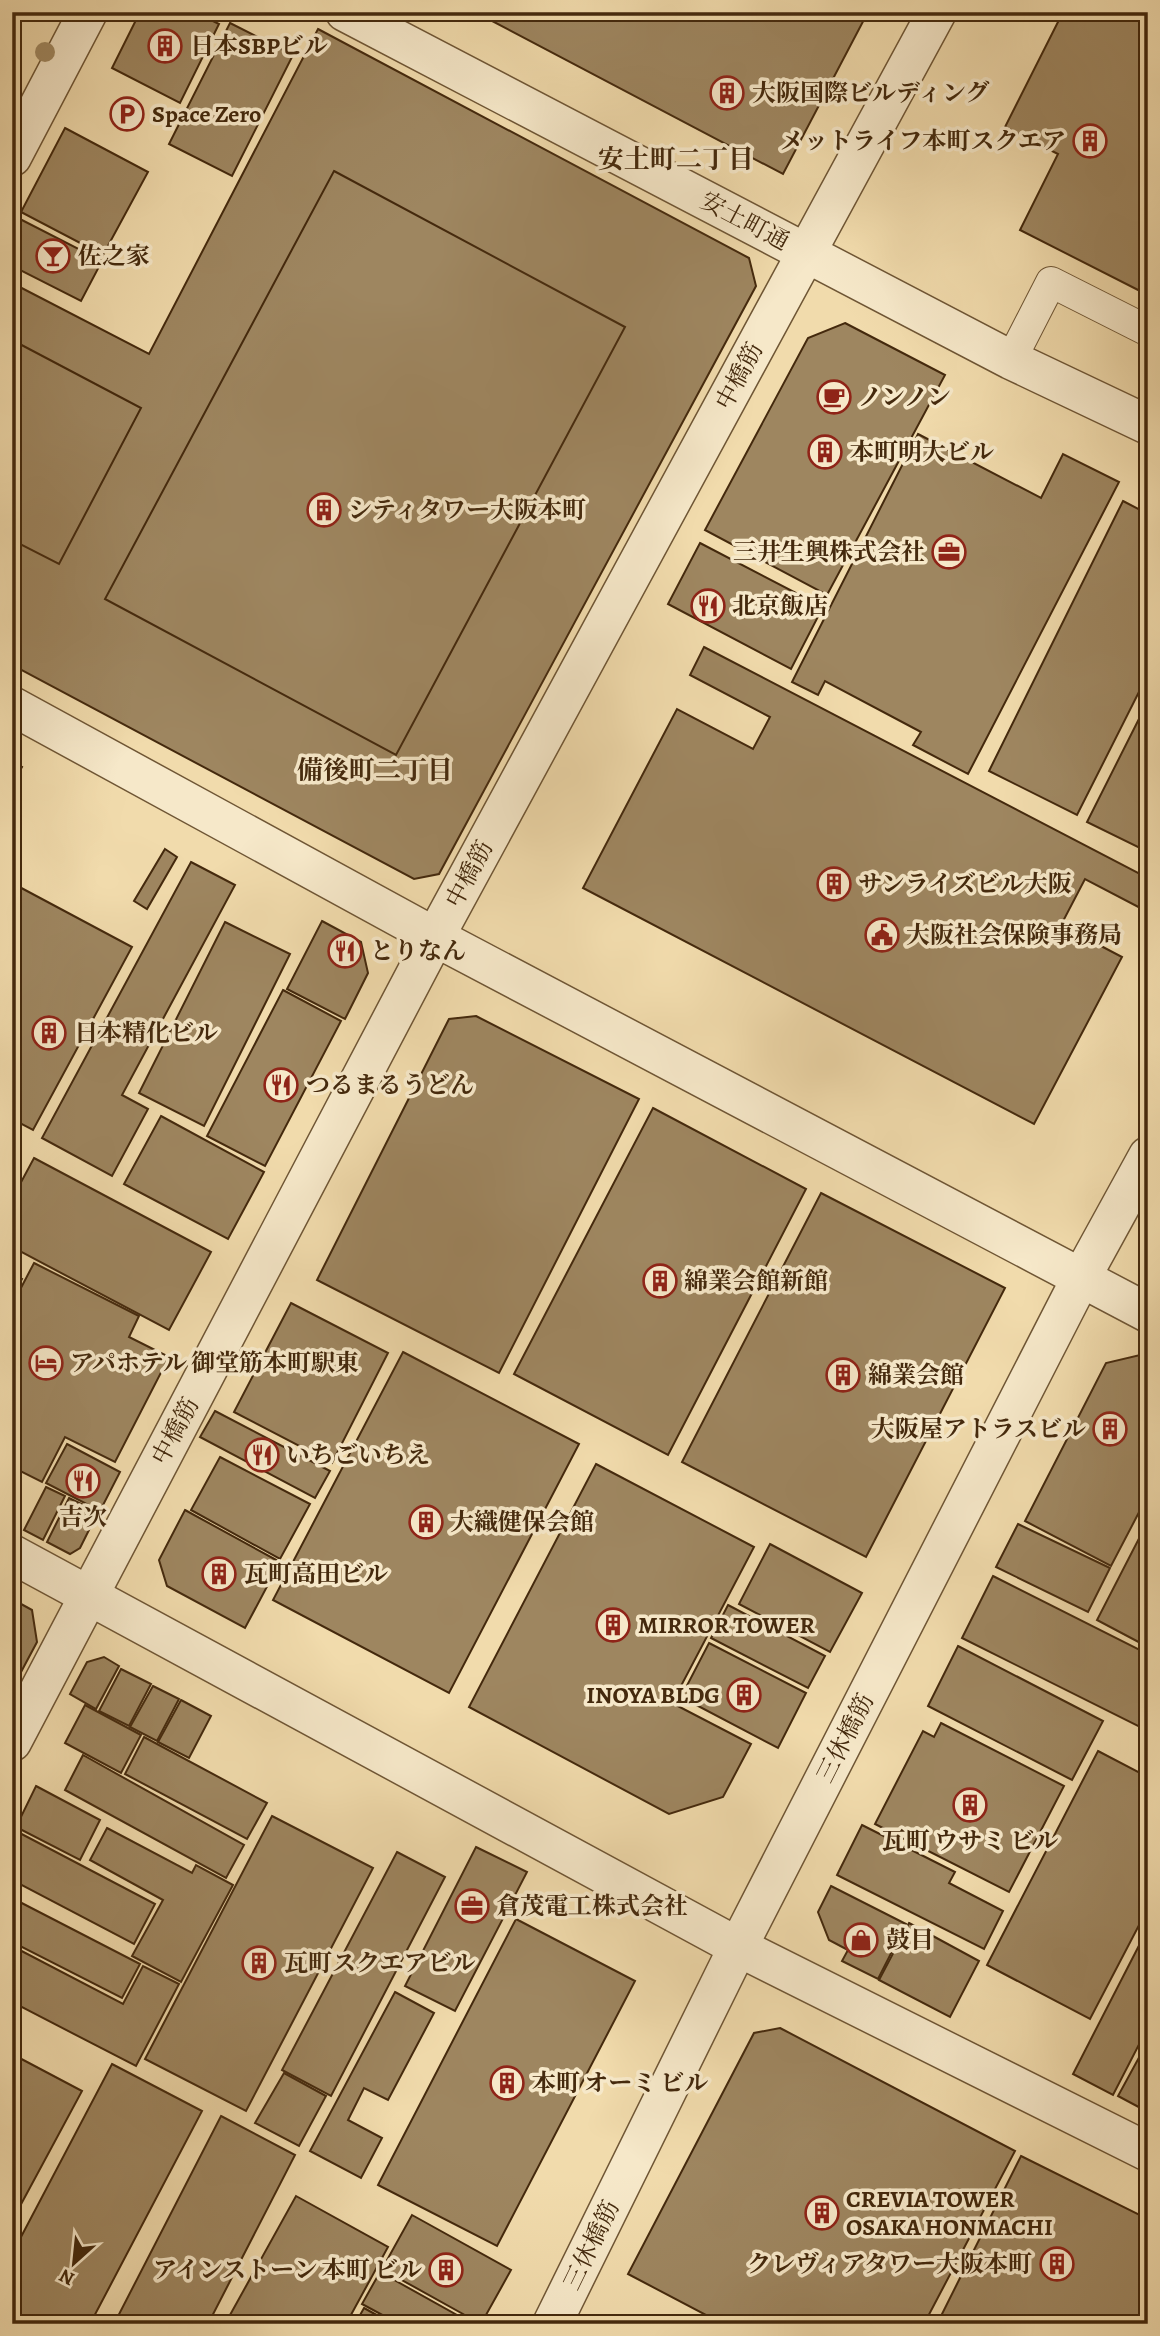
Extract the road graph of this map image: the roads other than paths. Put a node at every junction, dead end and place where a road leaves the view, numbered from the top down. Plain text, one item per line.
1 (88, 12) edge
2 (345, 12) edge
3 (937, 12) edge
4 (12, 157) edge
5 (806, 253) junction
6 (1148, 331) edge
7 (1011, 360) junction
8 (1148, 425) edge
9 (12, 706) edge
10 (435, 937) junction
11 (1148, 1156) edge
12 (1081, 1278) junction
13 (1148, 1313) edge
14 (12, 1554) edge
15 (89, 1594) junction
16 (12, 1742) edge
17 (738, 1947) junction
18 (1148, 2152) edge
19 (552, 2324) edge

1 - 4 street
2 - 5 street, 安土町通
3 - 5 street, 中橋筋
5 - 7 street, 安土町通
5 - 10 street, 中橋筋
6 - 7 lane
7 - 8 street, 安土町通
9 - 10 street
10 - 12 street
10 - 15 street, 中橋筋
11 - 12 street, 三休橋筋
12 - 13 street
12 - 17 street, 三休橋筋
14 - 15 street
15 - 16 street, 中橋筋
15 - 17 street
17 - 18 street
17 - 19 street, 三休橋筋

